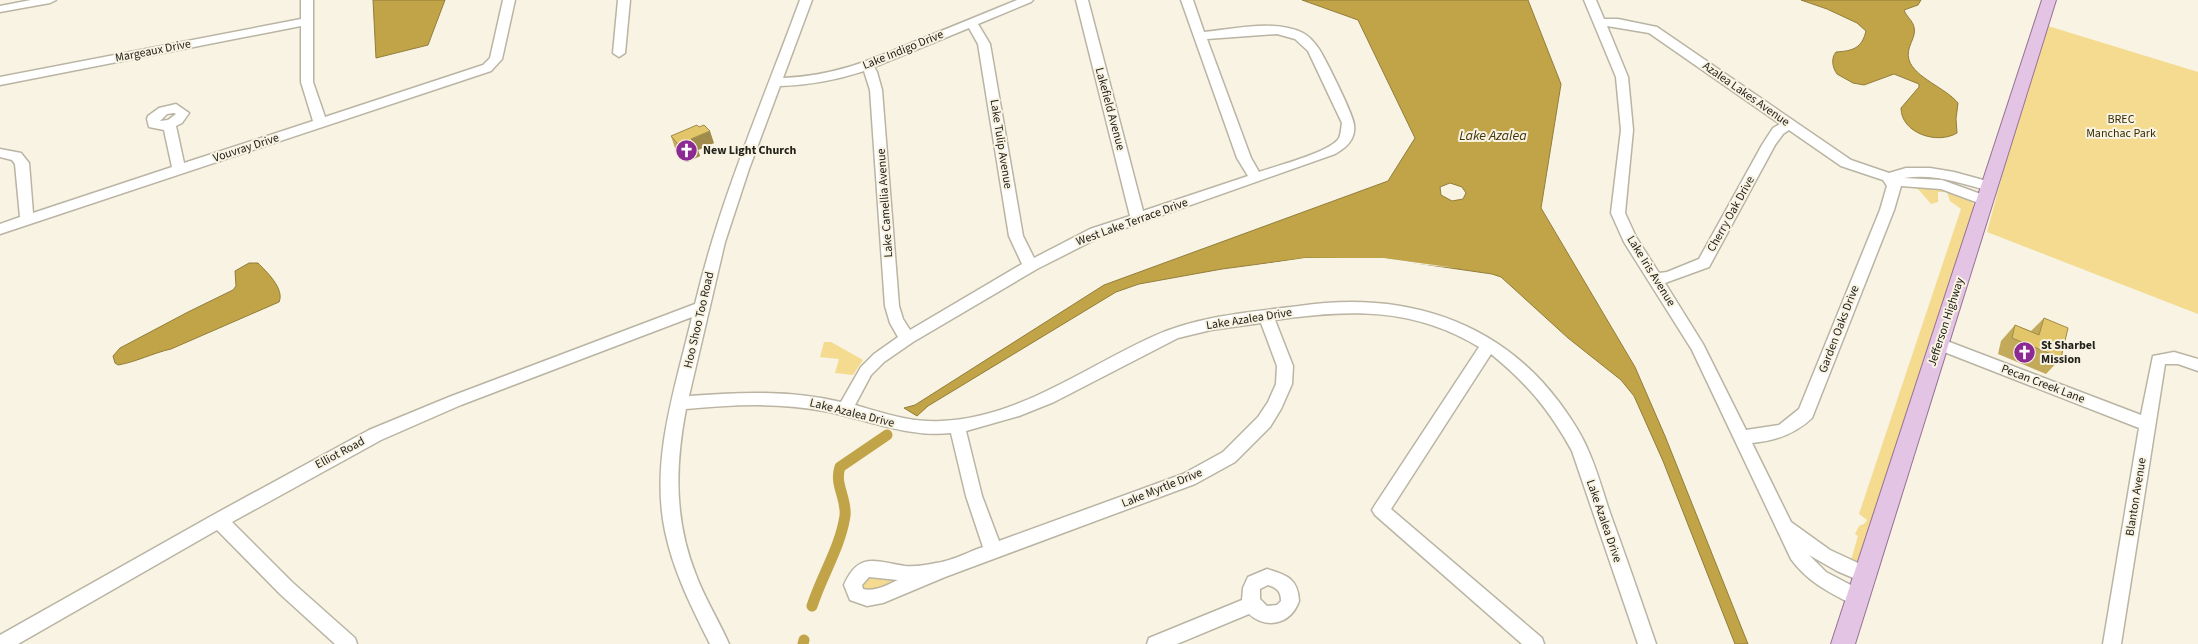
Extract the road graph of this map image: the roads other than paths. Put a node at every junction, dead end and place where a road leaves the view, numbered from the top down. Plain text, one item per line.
1 (50, 0) edge
2 (307, 0) edge
3 (509, 0) edge
4 (624, 0) edge
5 (806, 0) edge
6 (1027, 0) edge
7 (1082, 0) edge
8 (1188, 0) edge
9 (1590, 0) edge
10 (2048, 0) edge
11 (0, 9) edge
12 (307, 21) junction
13 (1599, 22) junction
14 (970, 23) junction
15 (1200, 36) junction
16 (619, 53) dead end
17 (866, 66) junction
18 (0, 81) edge
19 (775, 82) junction
20 (320, 123) junction
21 (169, 124) dead end
22 (1789, 124) junction
23 (0, 152) edge
24 (179, 170) junction
25 (1256, 178) junction
26 (1888, 178) junction
27 (1986, 193) junction
28 (1138, 218) junction
29 (27, 220) junction
30 (0, 228) edge
31 (1032, 265) junction
32 (1655, 279) junction
33 (702, 307) junction
34 (1266, 316) junction
35 (908, 338) junction
36 (1489, 344) junction
37 (1939, 344) junction
38 (2198, 365) edge
39 (679, 403) junction
40 (845, 409) junction
41 (2147, 424) junction
42 (958, 426) junction
43 (1740, 437) junction
44 (218, 520) junction
45 (1784, 525) junction
46 (994, 552) junction
47 (939, 571) dead end
48 (1865, 576) junction
49 (1858, 598) junction
50 (1252, 604) dead end
51 (0, 644) edge
52 (348, 644) edge
53 (720, 644) edge
54 (1156, 644) edge
55 (1535, 644) edge
56 (1647, 644) edge
57 (1843, 644) edge
58 (2112, 644) edge

1 - 11 street
2 - 12 street
3 - 20 street, Vouvray Drive
4 - 16 street
5 - 19 street, Hoo Shoo Too Road
6 - 14 street, Lake Indigo Drive
7 - 28 street, Lakefield Avenue
8 - 15 street
9 - 13 street, Lake Iris Avenue
10 - 27 main road, Jefferson Highway
12 - 18 street, Margeaux Drive
12 - 20 street
13 - 22 street, Azalea Lakes Avenue
13 - 32 street, Lake Iris Avenue
14 - 17 street, Lake Indigo Drive
14 - 31 street, Lake Tulip Avenue
15 - 25 street
15 - 25 street, West Lake Terrace Drive
17 - 19 street, Lake Indigo Drive
17 - 35 street, Lake Camellia Avenue
19 - 33 street, Hoo Shoo Too Road
20 - 24 street, Vouvray Drive
21 - 24 street
22 - 26 street, Azalea Lakes Avenue
22 - 32 street, Cherry Oak Drive
23 - 29 street
24 - 29 street, Vouvray Drive
25 - 28 street, West Lake Terrace Drive
26 - 27 street, Azalea Lakes Avenue
26 - 43 street, Garden Oaks Drive
27 - 37 main road, Jefferson Highway
28 - 31 street, West Lake Terrace Drive
29 - 30 street, Vouvray Drive
31 - 35 street, West Lake Terrace Drive
32 - 43 street, Lake Iris Avenue
33 - 39 street, Hoo Shoo Too Road
33 - 44 street, Elliot Road
34 - 36 street, Lake Azalea Drive
34 - 42 street, Lake Azalea Drive
34 - 46 street, Lake Myrtle Drive
35 - 40 street, West Lake Terrace Drive
36 - 55 street
36 - 56 street, Lake Azalea Drive
37 - 41 street, Pecan Creek Lane
37 - 48 main road, Jefferson Highway
38 - 41 street, Blanton Avenue
39 - 40 street, Lake Azalea Drive
39 - 53 street, Hoo Shoo Too Road
40 - 42 street, Lake Azalea Drive
41 - 58 street, Blanton Avenue
42 - 46 street
43 - 45 street, Lake Iris Avenue
44 - 51 street, Elliot Road
44 - 52 street
45 - 48 street, Lake Iris Avenue
45 - 49 street, Lake Iris Avenue
46 - 47 street, Lake Myrtle Drive
48 - 49 main road, Jefferson Highway
49 - 57 main road, Jefferson Highway
50 - 54 street

